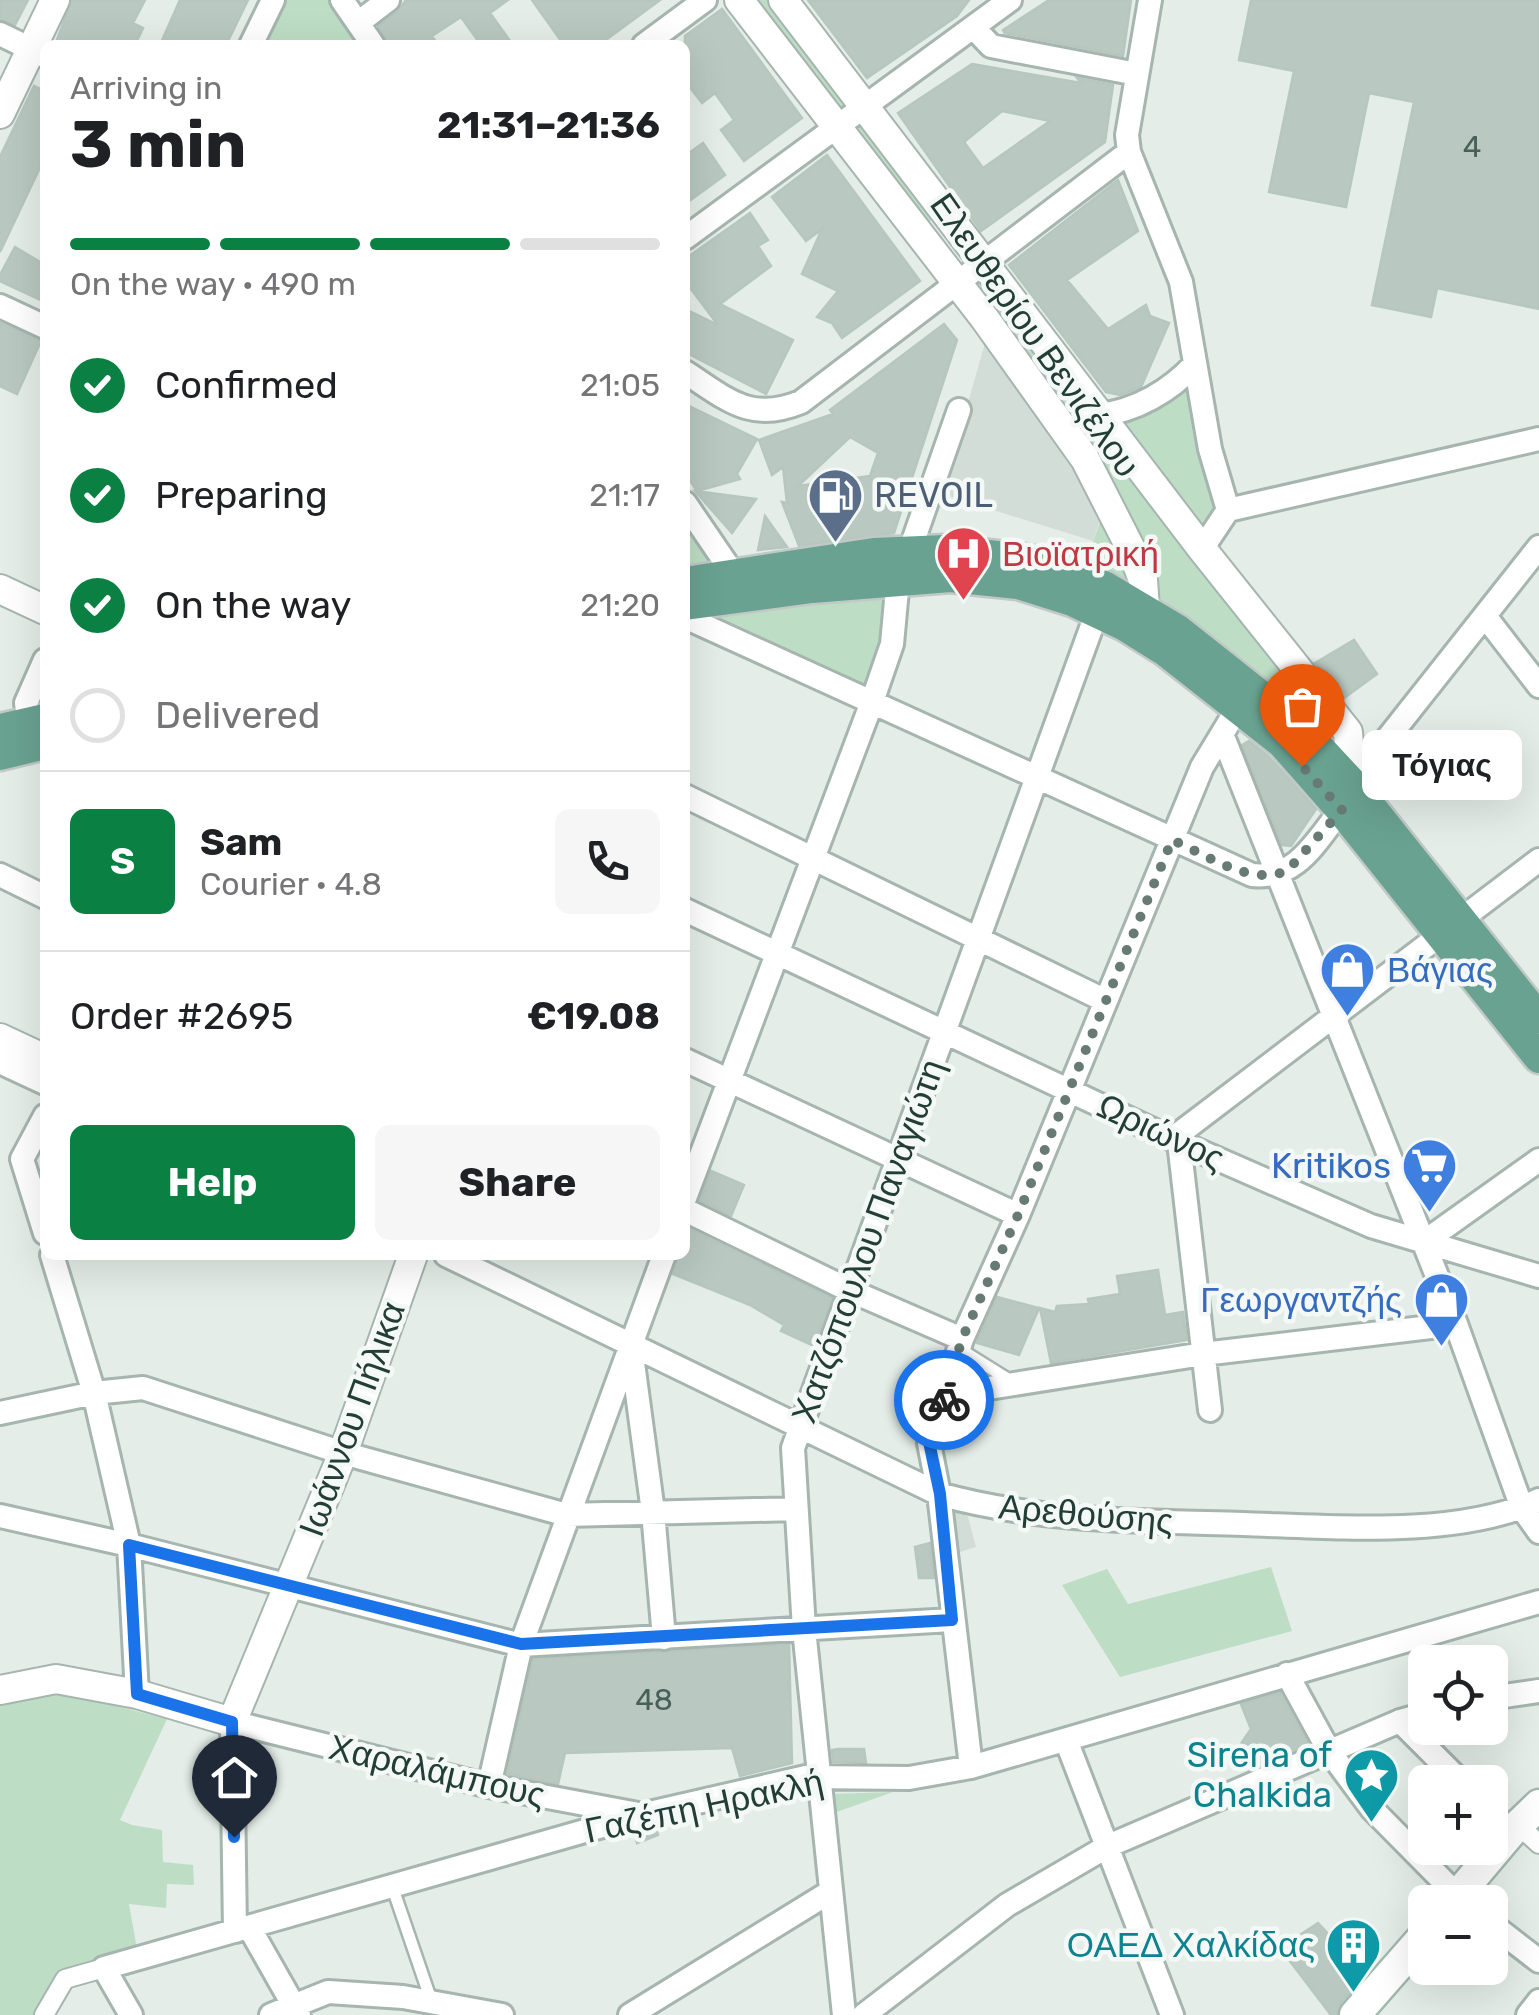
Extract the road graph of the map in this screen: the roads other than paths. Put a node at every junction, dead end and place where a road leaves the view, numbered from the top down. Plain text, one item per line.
1 (56, 0) edge
2 (273, 0) edge
3 (342, 0) edge
4 (388, 0) edge
5 (705, 0) edge
6 (739, 0) edge
7 (783, 0) edge
8 (1010, 0) edge
9 (1150, 0) edge
10 (358, 22) junction
11 (973, 27) junction
12 (0, 34) edge
13 (42, 40) edge
14 (253, 40) edge
15 (370, 40) edge
16 (651, 40) edge
17 (38, 53) edge
18 (1138, 74) junction
19 (863, 106) junction
20 (0, 114) edge
21 (834, 127) junction
22 (1129, 152) junction
23 (690, 234) edge
24 (982, 262) junction
25 (956, 282) junction
26 (0, 306) edge
27 (40, 325) edge
28 (1195, 364) junction
29 (690, 375) edge
30 (958, 410) dead end
31 (1099, 415) junction
32 (1539, 439) edge
33 (690, 510) edge
34 (1228, 510) junction
35 (1539, 547) edge
36 (1202, 549) junction
37 (848, 550) dead end
38 (910, 550) junction
39 (830, 552) dead end
40 (734, 575) junction
41 (898, 579) junction
42 (690, 581) edge
43 (0, 589) edge
44 (40, 608) edge
45 (1145, 609) junction
46 (690, 612) edge
47 (1097, 612) junction
48 (690, 615) edge
49 (1485, 616) junction
50 (40, 671) edge
51 (1539, 686) edge
52 (872, 702) junction
53 (1239, 706) junction
54 (30, 729) edge
55 (1222, 734) junction
56 (1376, 753) dead end
57 (0, 755) edge
58 (1036, 778) junction
59 (1347, 796) junction
60 (690, 798) edge
61 (1172, 840) junction
62 (812, 858) junction
63 (1539, 860) edge
64 (0, 875) edge
65 (1276, 876) junction
66 (40, 895) edge
67 (690, 912) edge
68 (1452, 926) junction
69 (978, 939) junction
70 (777, 953) junction
71 (1106, 1001) junction
72 (1332, 1017) junction
73 (1539, 1018) edge
74 (944, 1031) junction
75 (0, 1038) edge
76 (40, 1058) edge
77 (1539, 1058) edge
78 (0, 1062) edge
79 (690, 1062) edge
80 (729, 1080) junction
81 (40, 1081) edge
82 (1067, 1089) junction
83 (40, 1125) edge
84 (1176, 1140) junction
85 (0, 1149) edge
86 (897, 1158) junction
87 (22, 1159) junction
88 (1539, 1160) edge
89 (690, 1185) edge
90 (690, 1212) edge
91 (1018, 1215) junction
92 (40, 1217) edge
93 (1424, 1242) junction
94 (54, 1260) edge
95 (409, 1260) edge
96 (456, 1260) edge
97 (662, 1260) edge
98 (1539, 1276) edge
99 (849, 1290) junction
100 (1456, 1324) junction
101 (630, 1344) junction
102 (960, 1344) junction
103 (1203, 1354) junction
104 (1018, 1385) junction
105 (94, 1392) junction
106 (945, 1395) junction
107 (1210, 1410) dead end
108 (0, 1413) edge
109 (799, 1426) junction
110 (343, 1452) junction
111 (940, 1494) junction
112 (1531, 1504) edge
113 (796, 1509) junction
114 (653, 1512) junction
115 (567, 1515) junction
116 (0, 1516) edge
117 (1539, 1532) edge
118 (129, 1545) junction
119 (288, 1586) junction
120 (1539, 1602) edge
121 (952, 1620) junction
122 (804, 1629) junction
123 (664, 1638) junction
124 (521, 1644) junction
125 (1287, 1674) junction
126 (0, 1690) edge
127 (1539, 1691) edge
128 (137, 1694) junction
129 (1508, 1695) edge
130 (1408, 1719) edge
131 (1400, 1721) junction
132 (232, 1722) junction
133 (1066, 1740) junction
134 (1330, 1751) junction
135 (1444, 1765) edge
136 (971, 1768) junction
137 (819, 1776) junction
138 (489, 1786) junction
139 (642, 1815) junction
140 (1519, 1824) edge
141 (1108, 1846) junction
142 (1442, 1885) edge
143 (1470, 1885) edge
144 (392, 1886) junction
145 (830, 1892) junction
146 (242, 1929) junction
147 (1508, 1937) edge
148 (1408, 1954) edge
149 (1539, 1961) edge
150 (104, 1968) junction
151 (1539, 2000) edge
152 (431, 2002) junction
153 (288, 2012) edge
154 (44, 2015) edge
155 (132, 2015) edge
156 (502, 2015) edge
157 (630, 2015) edge
158 (844, 2015) edge
159 (864, 2015) edge
160 (1172, 2015) edge
161 (1355, 2015) edge
162 (1528, 2015) edge

1 - 13 street
2 - 14 street
3 - 10 street
4 - 10 street
5 - 16 street
6 - 21 street, Ελευθερίου Βενιζέλου
7 - 19 street
8 - 11 street
9 - 18 street
10 - 15 street
11 - 18 street
11 - 19 street
12 - 17 street
17 - 20 street
18 - 22 street
19 - 21 street
19 - 24 street
21 - 23 street
21 - 25 street, Ελευθερίου Βενιζέλου
22 - 24 street
22 - 28 street
24 - 25 street
24 - 31 street
25 - 29 street
25 - 45 street, Ελευθερίου Βενιζέλου
26 - 27 street
28 - 31 street
28 - 34 street
30 - 38 street
31 - 36 street
32 - 34 street
33 - 40 street
34 - 36 street
35 - 49 street
36 - 59 street
37 - 39 lane
38 - 40 main road
38 - 45 main road
40 - 42 main road
41 - 46 main road
41 - 47 main road
41 - 52 street
43 - 44 street
45 - 59 main road
47 - 53 main road
47 - 58 street, Χατζόπουλου Παναγιώτη
48 - 52 street
49 - 51 street
49 - 56 street
50 - 54 street
52 - 58 street
52 - 62 street
53 - 55 street
53 - 59 main road
54 - 57 main road
55 - 61 street
55 - 65 street
58 - 61 street
58 - 69 street, Χατζόπουλου Παναγιώτη
59 - 65 street
59 - 68 main road
60 - 62 street
61 - 65 street
61 - 71 street
62 - 69 street
62 - 70 street
63 - 68 street
64 - 66 street
65 - 72 street
67 - 70 street, Ωριώνος
68 - 72 street
68 - 73 main road
68 - 77 main road
69 - 71 street
69 - 74 street, Χατζόπουλου Παναγιώτη
70 - 74 street, Ωριώνος
70 - 80 street
71 - 82 street
72 - 84 street
72 - 93 street
74 - 82 street, Ωριώνος
74 - 86 street, Χατζόπουλου Παναγιώτη
75 - 76 street
78 - 81 street
79 - 80 street
80 - 86 street
80 - 89 street
82 - 84 street, Ωριώνος
82 - 91 street
83 - 87 street
84 - 93 street, Ωριώνος
84 - 103 street
85 - 87 street
86 - 91 street
86 - 99 street, Χατζόπουλου Παναγιώτη
87 - 92 street
88 - 93 street
90 - 99 street
91 - 102 street
93 - 98 street, Ωριώνος
93 - 100 street
94 - 105 street
95 - 110 street, Ιωάννου Πήλικα
96 - 101 street, Αρεθούσης
97 - 101 street
99 - 102 street
99 - 109 street, Χατζόπουλου Παναγιώτη
100 - 103 street
100 - 112 street
101 - 109 street, Αρεθούσης
101 - 114 street
101 - 115 street
102 - 104 lane
102 - 106 street
103 - 104 street
103 - 107 street
104 - 106 street
105 - 108 street
105 - 110 street
105 - 118 street
106 - 111 street
109 - 111 street, Αρεθούσης
109 - 113 street, Χατζόπουλου Παναγιώτη
110 - 115 street
110 - 119 street, Ιωάννου Πήλικα
111 - 112 street, Αρεθούσης
111 - 121 street
112 - 117 street
113 - 114 street
113 - 122 street, Χατζόπουλου Παναγιώτη
114 - 115 street
114 - 123 street
115 - 124 street
116 - 118 street
118 - 119 street
118 - 128 street
119 - 124 street
119 - 132 street, Ιωάννου Πήλικα
120 - 125 street, Γαζέπη Ηρακλή
121 - 122 street
121 - 136 street
122 - 123 street
122 - 137 street, Χατζόπουλου Παναγιώτη
123 - 124 street
124 - 138 street
125 - 133 street, Γαζέπη Ηρακλή
125 - 134 street
126 - 128 street, Χαραλάμπους
127 - 129 street
128 - 132 street, Χαραλάμπους
130 - 131 street
131 - 134 street
131 - 135 street
132 - 138 street, Χαραλάμπους
132 - 146 street, Ιωάννου Πήλικα
133 - 136 street, Γαζέπη Ηρακλή
133 - 141 street
134 - 141 street
134 - 142 street
136 - 137 street, Γαζέπη Ηρακλή
137 - 139 street, Γαζέπη Ηρακλή
137 - 145 street, Χατζόπουλου Παναγιώτη
138 - 139 street, Χαραλάμπους
139 - 144 street, Γαζέπη Ηρακλή
140 - 143 main road
141 - 159 street
141 - 160 street
144 - 146 street, Γαζέπη Ηρακλή
144 - 152 lane
145 - 157 street
145 - 158 street, Χατζόπουλου Παναγιώτη
146 - 150 street, Γαζέπη Ηρακλή
146 - 153 street
147 - 149 street
148 - 161 main road
150 - 154 street
150 - 155 street
151 - 162 street
152 - 153 street
152 - 156 street

